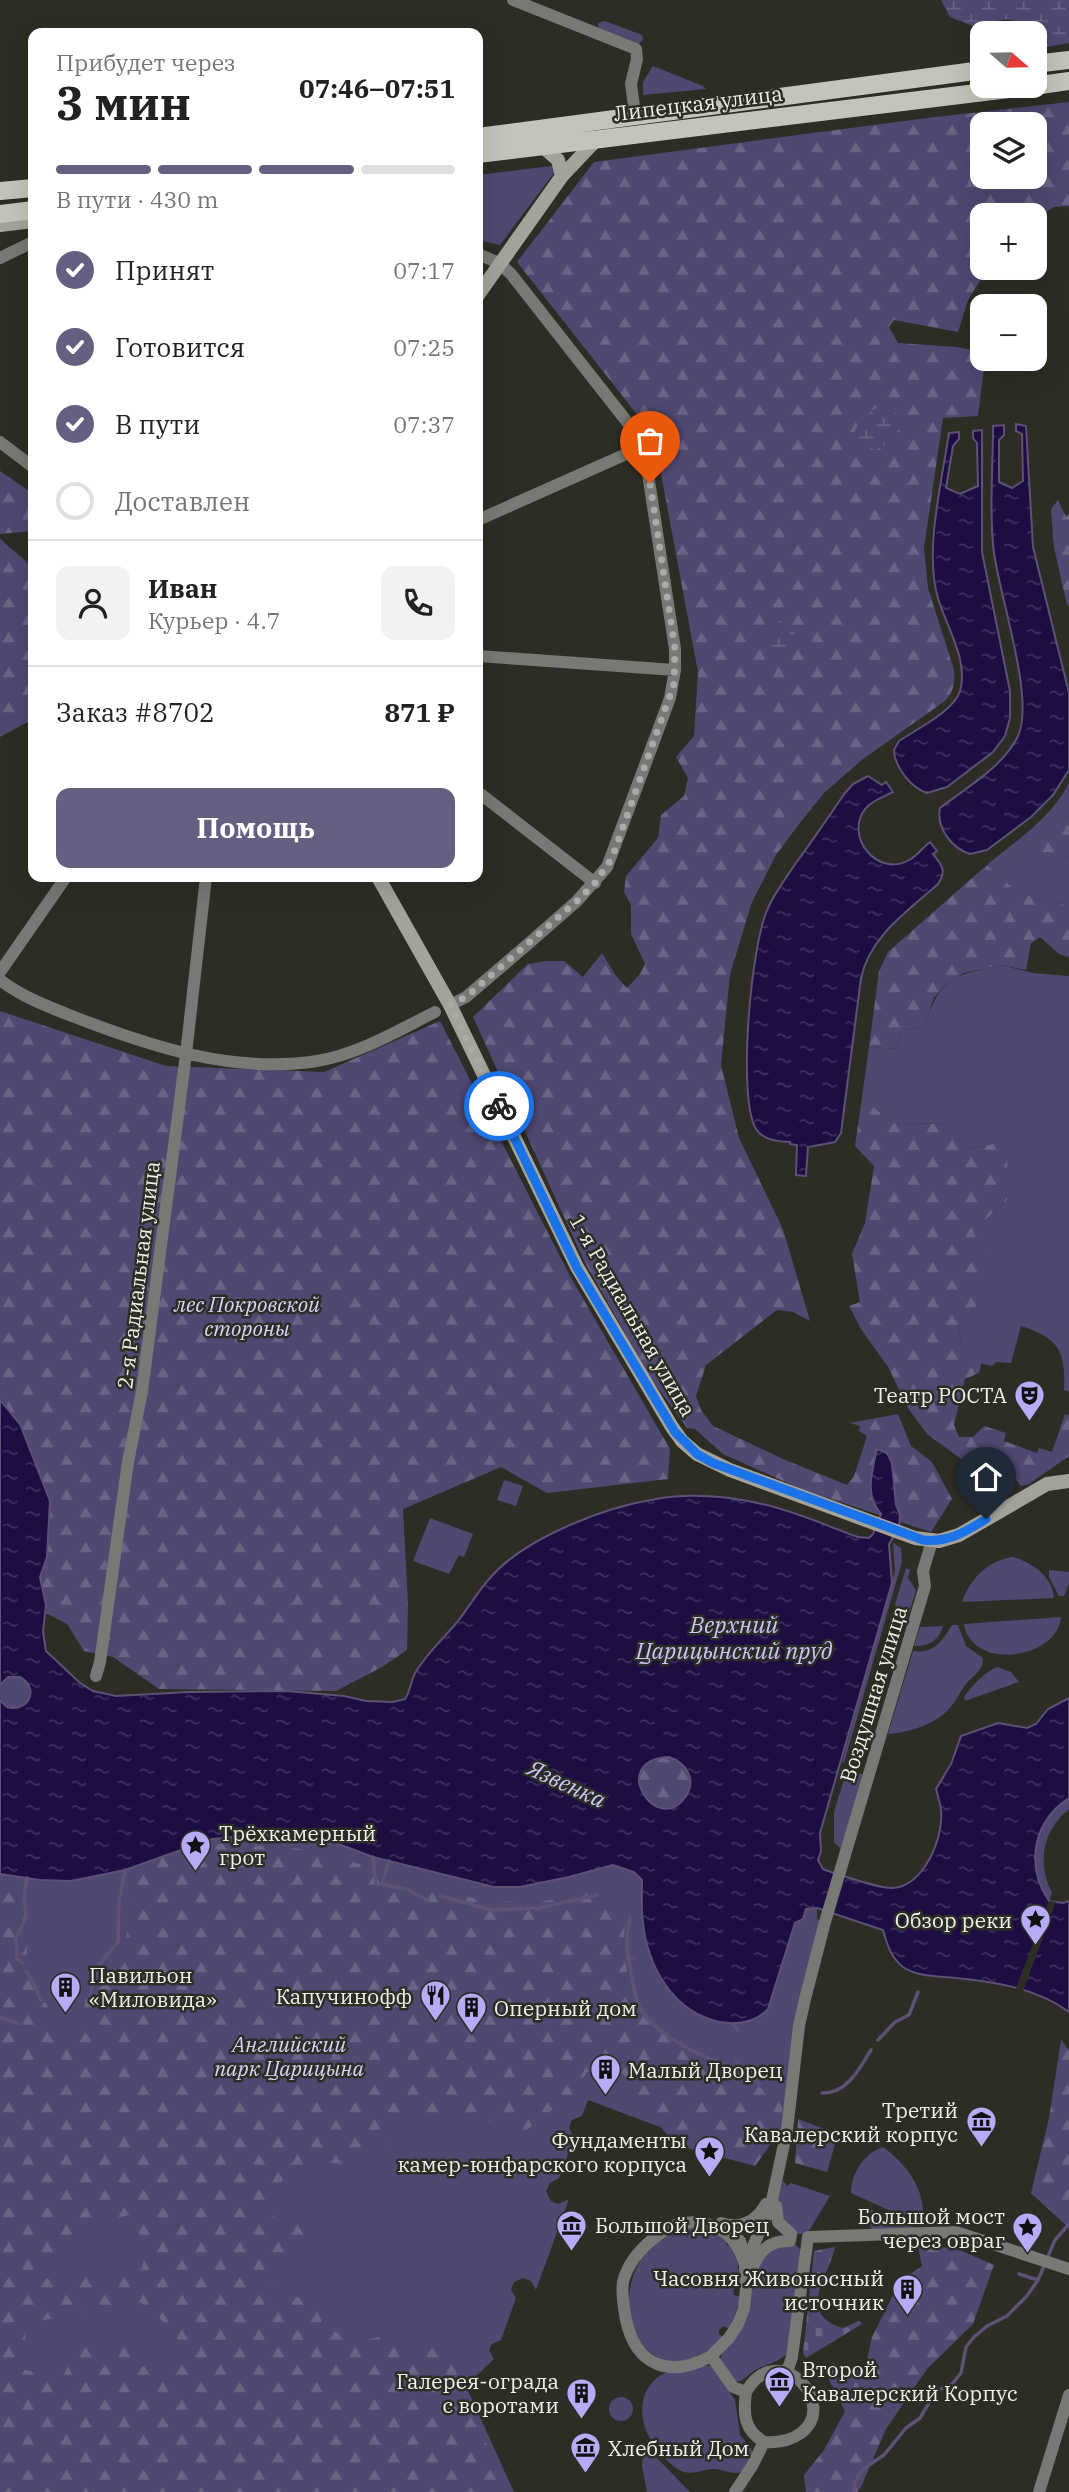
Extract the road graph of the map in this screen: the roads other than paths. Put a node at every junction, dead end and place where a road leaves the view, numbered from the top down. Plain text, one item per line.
1 (513, 0) edge
2 (1069, 60) edge
3 (1047, 63) edge
4 (970, 72) edge
5 (1069, 81) edge
6 (1047, 84) edge
7 (970, 94) edge
8 (635, 114) junction
9 (483, 135) edge
10 (598, 138) junction
11 (541, 145) junction
12 (483, 153) edge
13 (562, 176) junction
14 (28, 188) edge
15 (0, 191) edge
16 (28, 211) edge
17 (0, 214) edge
18 (28, 222) edge
19 (0, 225) edge
20 (28, 244) edge
21 (483, 256) edge
22 (0, 258) edge
23 (499, 263) junction
24 (483, 287) edge
25 (0, 442) edge
26 (642, 447) junction
27 (28, 463) edge
28 (483, 518) edge
29 (483, 656) edge
30 (675, 670) junction
31 (483, 796) edge
32 (63, 882) edge
33 (205, 882) edge
34 (381, 882) edge
35 (595, 883) junction
36 (0, 972) edge
37 (0, 981) edge
38 (450, 1005) junction
39 (435, 1012) dead end
40 (186, 1054) junction
41 (1069, 1481) edge
42 (932, 1541) junction
43 (96, 1675) dead end
44 (771, 2205) junction
45 (732, 2235) junction
46 (757, 2236) junction
47 (791, 2237) junction
48 (807, 2242) junction
49 (746, 2262) junction
50 (1069, 2269) edge
51 (710, 2356) junction
52 (787, 2372) junction
53 (746, 2392) junction
54 (1069, 2395) edge
55 (764, 2442) junction
56 (735, 2492) edge
57 (1039, 2492) edge

1 - 8 street
2 - 3 main road
4 - 8 main road, Липецкая улица
5 - 6 main road, Липецкая улица
7 - 10 main road, Липецкая улица
8 - 9 main road, Липецкая улица
10 - 11 main road, Липецкая улица
10 - 13 main road
11 - 12 main road, Липецкая улица
11 - 13 main road
13 - 23 main road
14 - 15 main road
16 - 17 main road
18 - 19 main road
20 - 22 street
21 - 23 street
23 - 24 main road
23 - 26 street
25 - 27 street
26 - 28 street
26 - 30 street
29 - 30 street
30 - 35 street
31 - 35 street
32 - 36 street
33 - 40 street, 2-я Радиальная улица
34 - 38 main road, 1-я Радиальная улица
35 - 38 street
37 - 40 street
38 - 42 main road, 1-я Радиальная улица
39 - 40 street
40 - 43 street, 2-я Радиальная улица
41 - 42 main road
42 - 44 street, Воздушная улица
44 - 45 street
44 - 46 street
44 - 47 street
45 - 46 street
45 - 49 street
45 - 51 street
46 - 47 street
46 - 49 street
47 - 48 street
47 - 49 street
48 - 50 street
48 - 52 street
49 - 51 street
51 - 53 street
52 - 53 street
52 - 55 street
53 - 55 street
54 - 57 street
55 - 56 street

